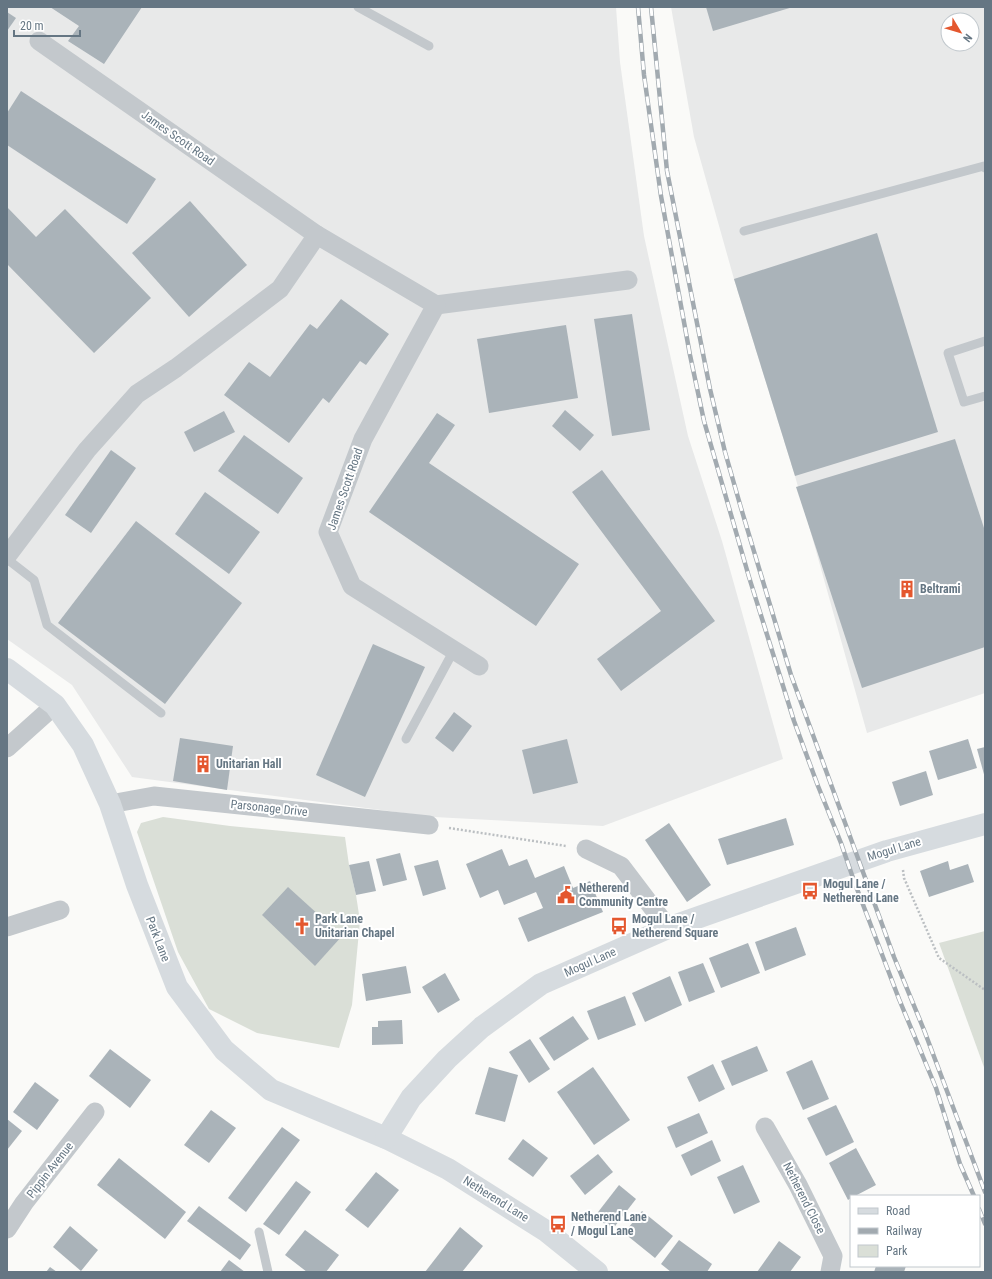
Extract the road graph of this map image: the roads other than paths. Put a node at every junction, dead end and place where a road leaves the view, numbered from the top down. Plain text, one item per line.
1 (358, 7) edge
2 (39, 41) dead end
3 (429, 46) dead end
4 (985, 168) edge
5 (744, 232) dead end
6 (317, 235) junction
7 (628, 280) dead end
8 (436, 305) junction
9 (985, 341) edge
10 (985, 396) edge
11 (7, 557) edge
12 (454, 650) junction
13 (479, 666) dead end
14 (7, 669) edge
15 (55, 705) junction
16 (161, 713) dead end
17 (406, 740) dead end
18 (7, 748) edge
19 (110, 804) junction
20 (985, 824) edge
21 (429, 825) road end
22 (586, 849) road end
23 (60, 910) dead end
24 (7, 927) edge
25 (668, 928) junction
26 (95, 1112) dead end
27 (765, 1127) dead end
28 (386, 1138) junction
29 (7, 1229) edge
30 (259, 1232) dead end
31 (268, 1272) edge
32 (597, 1272) edge
33 (830, 1272) edge

1 - 3 lane
2 - 6 street, James Scott Road
4 - 5 lane
6 - 8 street, James Scott Road
6 - 11 street
7 - 8 street
8 - 12 street, James Scott Road
9 - 10 lane
11 - 16 lane
12 - 13 street, James Scott Road
12 - 17 lane
14 - 15 main road, Park Lane
15 - 18 street
15 - 19 main road, Park Lane
19 - 21 street, Parsonage Drive
19 - 28 main road, Park Lane
20 - 25 main road, Mogul Lane
22 - 25 street
23 - 24 street
25 - 28 main road, Mogul Lane
26 - 29 street, Pippin Avenue
27 - 33 street, Netherend Close
28 - 32 main road, Netherend Lane
30 - 31 lane

